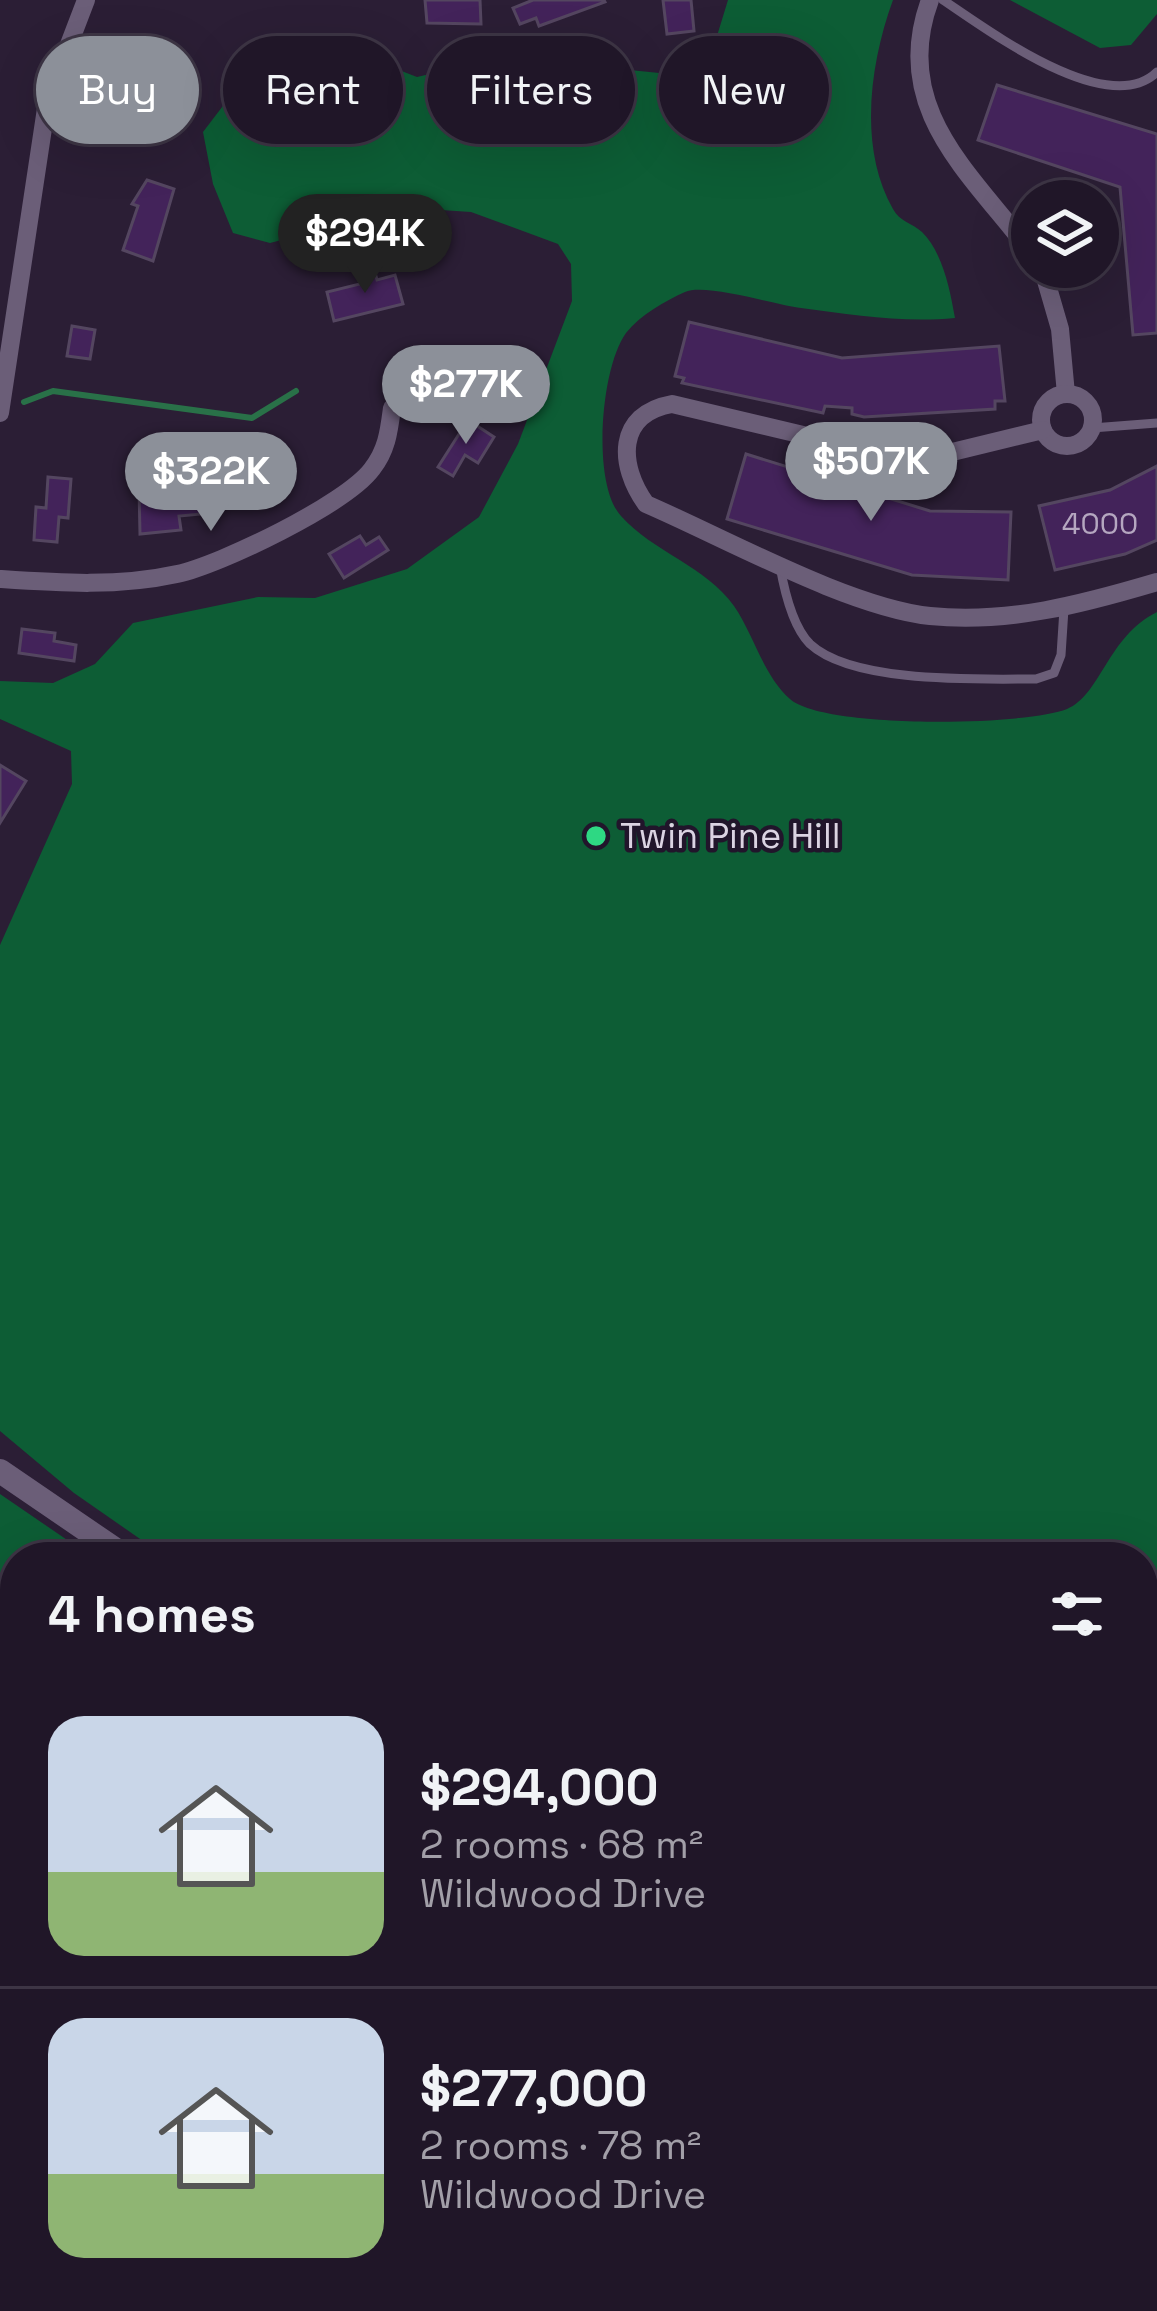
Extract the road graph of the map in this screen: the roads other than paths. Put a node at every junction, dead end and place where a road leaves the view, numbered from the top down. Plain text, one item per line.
1 (86, 0) edge
2 (930, 0) edge
3 (943, 0) edge
4 (1157, 72) edge
5 (1011, 228) edge
6 (1048, 288) edge
7 (1066, 394) junction
8 (392, 408) dead end
9 (0, 413) edge
10 (1157, 423) edge
11 (1092, 428) junction
12 (1043, 430) junction
13 (779, 561) junction
14 (0, 580) edge
15 (1157, 582) edge
16 (1064, 609) junction
17 (0, 1471) edge
18 (104, 1542) edge

1 - 9 street
2 - 5 street
3 - 4 lane
6 - 7 street
7 - 11 street
7 - 12 street
8 - 14 street
10 - 11 lane
11 - 12 street
12 - 13 street
13 - 16 street
13 - 16 lane
15 - 16 street
17 - 18 street

